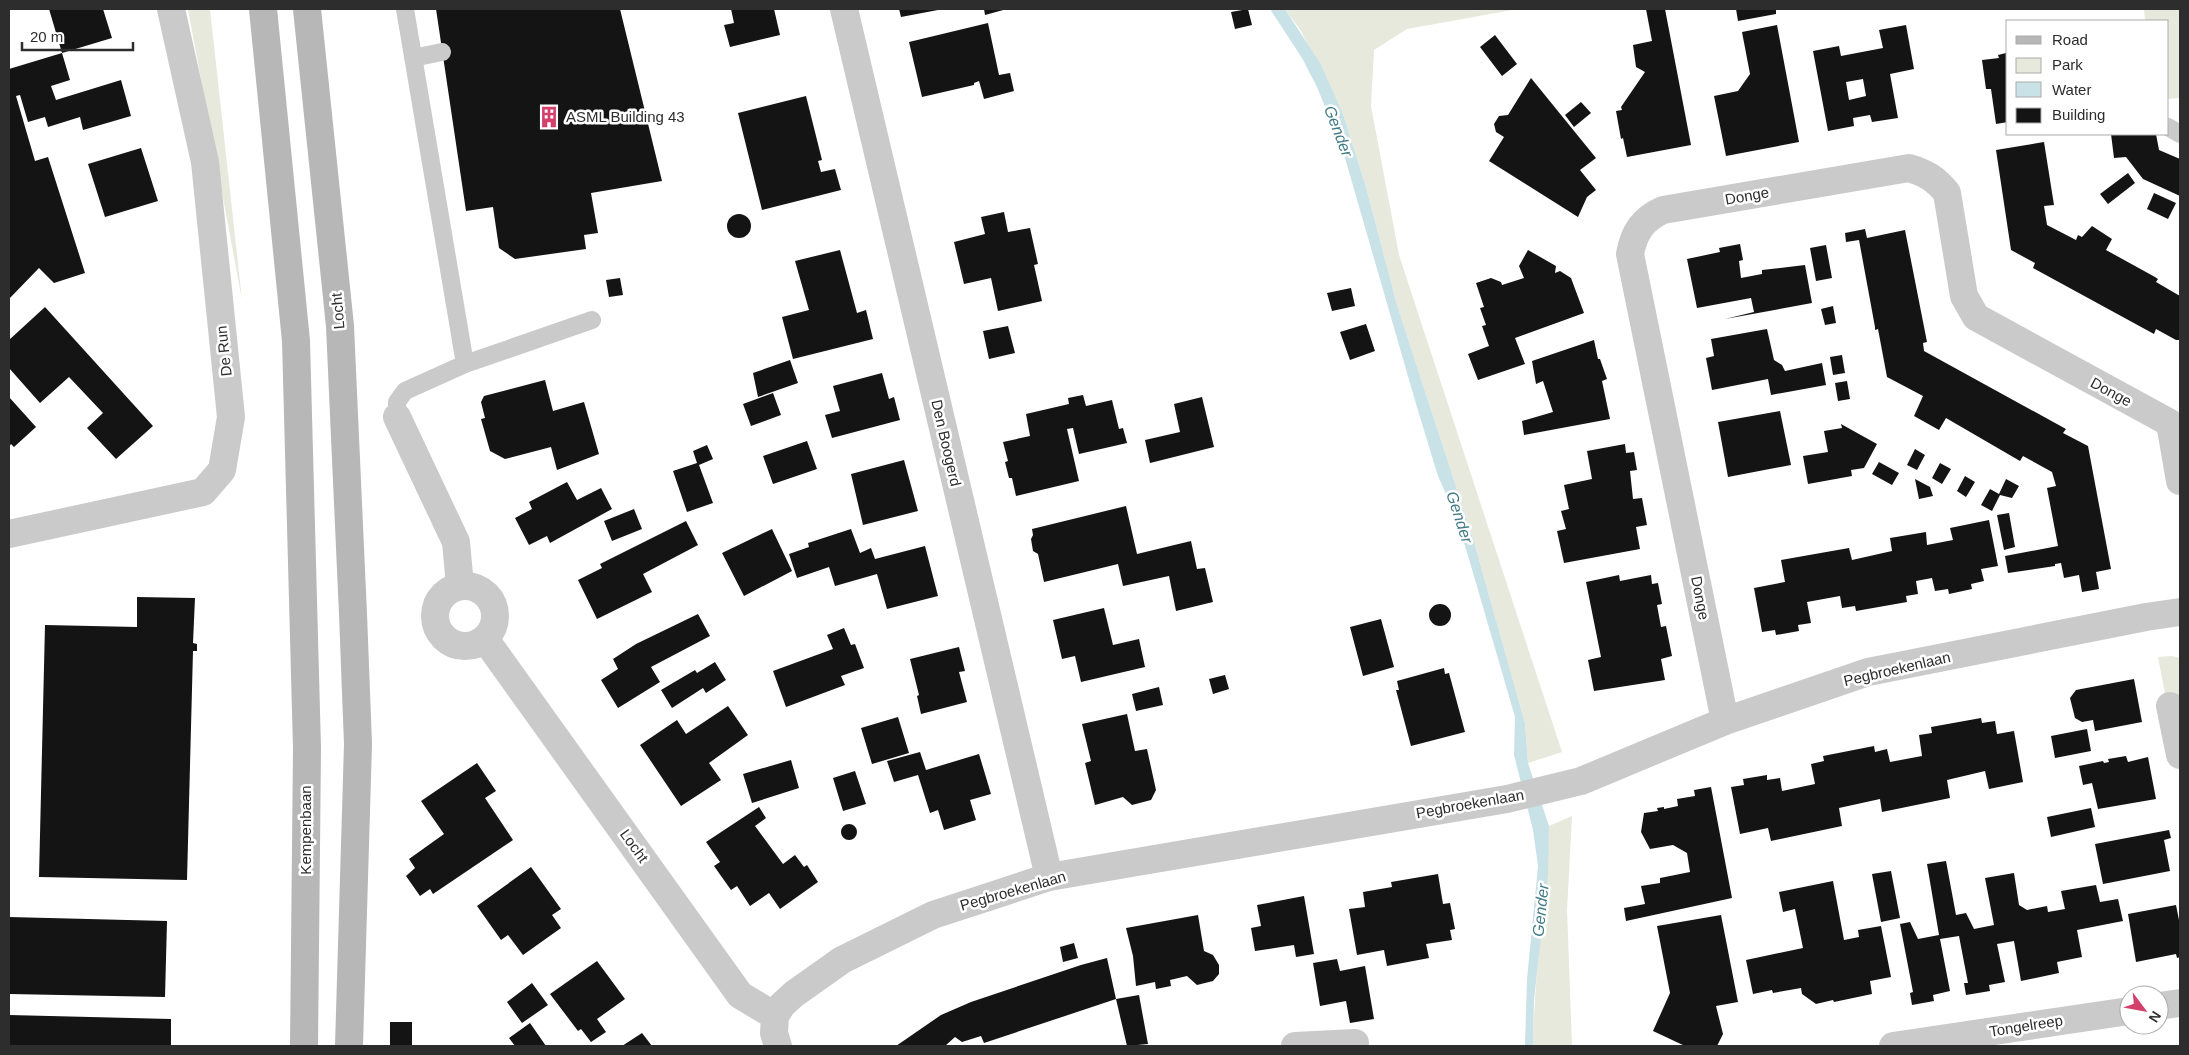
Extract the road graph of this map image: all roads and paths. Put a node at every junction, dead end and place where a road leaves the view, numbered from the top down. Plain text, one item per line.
1 (171, 9) edge
2 (263, 9) edge
3 (307, 9) edge
4 (405, 9) edge
5 (844, 9) edge
6 (442, 52) dead end
7 (413, 58) junction
8 (592, 320) dead end
9 (465, 364) junction
10 (397, 417) joint
11 (2175, 419) edge
12 (2180, 480) edge
13 (9, 534) edge
14 (460, 586) junction
15 (2180, 612) edge
16 (485, 639) junction
17 (2170, 706) dead end
18 (1725, 721) junction
19 (2180, 756) edge
20 (1049, 877) junction
21 (2119, 1012) edge
22 (775, 1016) junction
23 (1355, 1043) dead end
24 (304, 1046) edge
25 (350, 1046) edge
26 (778, 1046) edge
27 (1295, 1046) edge
28 (1893, 1046) edge

1 - 13 street, De Run
2 - 24 main road, Kempenbaan
3 - 25 main road, Locht
4 - 7 lane
5 - 20 street, Den Boogerd
6 - 7 lane
7 - 9 lane
8 - 9 lane
9 - 10 lane
10 - 14 street
11 - 12 street, Donge
11 - 18 street, Donge
14 - 16 street
14 - 16 street
15 - 18 street, Pegbroekenlaan
16 - 22 street, Locht
17 - 19 street
18 - 20 street, Pegbroekenlaan
20 - 22 street, Pegbroekenlaan
21 - 28 street, Tongelreep
22 - 26 street
23 - 27 street

